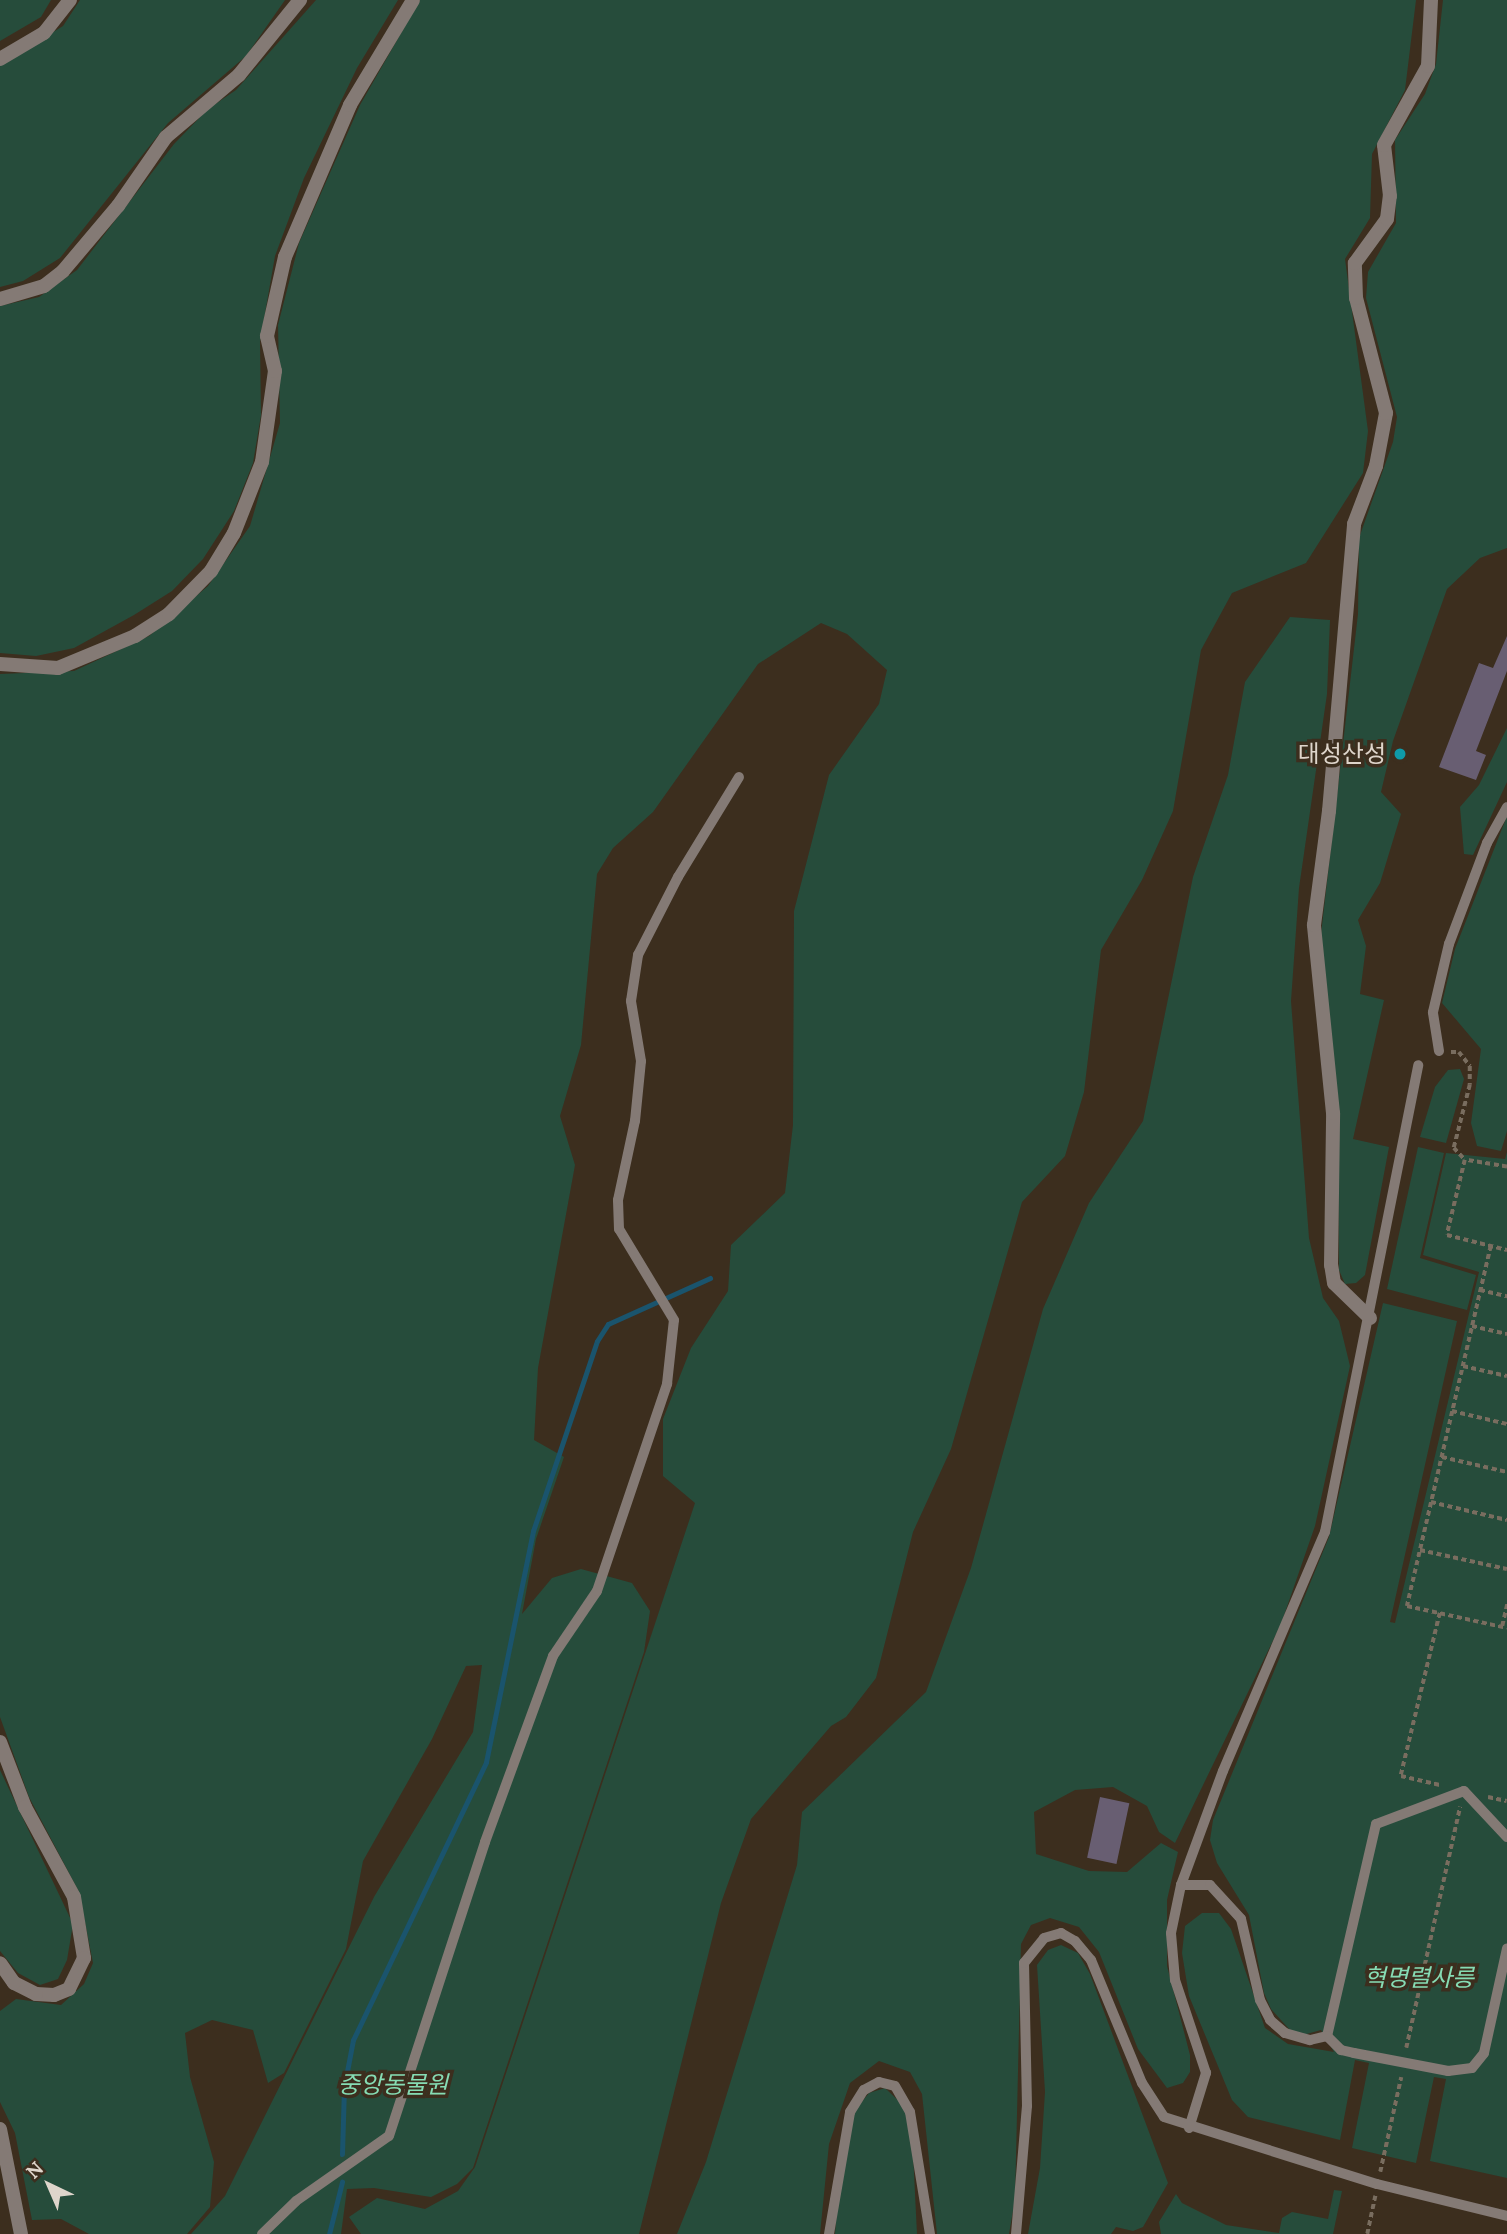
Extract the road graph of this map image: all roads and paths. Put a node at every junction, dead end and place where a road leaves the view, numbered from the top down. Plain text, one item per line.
1 (70, 0) edge
2 (300, 0) edge
3 (412, 0) edge
4 (1431, 0) edge
5 (0, 59) edge
6 (0, 299) edge
7 (0, 664) edge
8 (739, 777) dead end
9 (1507, 807) edge
10 (1439, 1051) joint
11 (1418, 1065) dead end
12 (1465, 1160) junction
13 (1507, 1167) edge
14 (1491, 1246) junction
15 (1507, 1250) edge
16 (1480, 1290) junction
17 (1507, 1296) edge
18 (1370, 1318) junction
19 (1472, 1326) junction
20 (1507, 1334) edge
21 (1463, 1366) junction
22 (1507, 1376) edge
23 (1452, 1411) junction
24 (1507, 1424) edge
25 (1442, 1457) junction
26 (1507, 1472) edge
27 (1431, 1502) junction
28 (1507, 1520) edge
29 (1420, 1550) junction
30 (1507, 1569) edge
31 (1507, 1604) edge
32 (1440, 1613) junction
33 (1504, 1627) edge
34 (0, 1742) edge
35 (1464, 1791) junction
36 (1507, 1801) edge
37 (1507, 1837) edge
38 (1181, 1885) junction
39 (1507, 1948) edge
40 (0, 1962) edge
41 (1326, 2036) junction
42 (1403, 2063) junction
43 (1189, 2128) junction
44 (0, 2129) edge
45 (1384, 2155) dead end
46 (1374, 2204) dead end
47 (1507, 2216) edge
48 (21, 2234) edge
49 (262, 2234) edge
50 (829, 2234) edge
51 (930, 2234) edge
52 (1016, 2234) edge
53 (1367, 2234) edge

1 - 5 street
2 - 6 street
3 - 7 street
4 - 18 street
8 - 49 lane
9 - 10 lane
10 - 12 path
11 - 18 lane
12 - 13 path
12 - 14 path
14 - 15 path
14 - 16 path
16 - 17 path
16 - 19 path
18 - 38 lane
19 - 20 path
19 - 21 path
21 - 22 path
21 - 23 path
23 - 24 path
23 - 25 path
25 - 26 path
25 - 27 path
27 - 28 path
27 - 29 path
29 - 30 path
29 - 32 path
31 - 33 path
32 - 33 path
32 - 35 path
34 - 40 street
35 - 36 path
35 - 37 lane
35 - 41 lane
35 - 42 path
38 - 41 lane
38 - 43 lane
39 - 42 lane
41 - 42 lane
42 - 45 path
43 - 47 lane
43 - 52 lane
44 - 48 street
46 - 53 path
50 - 51 lane

